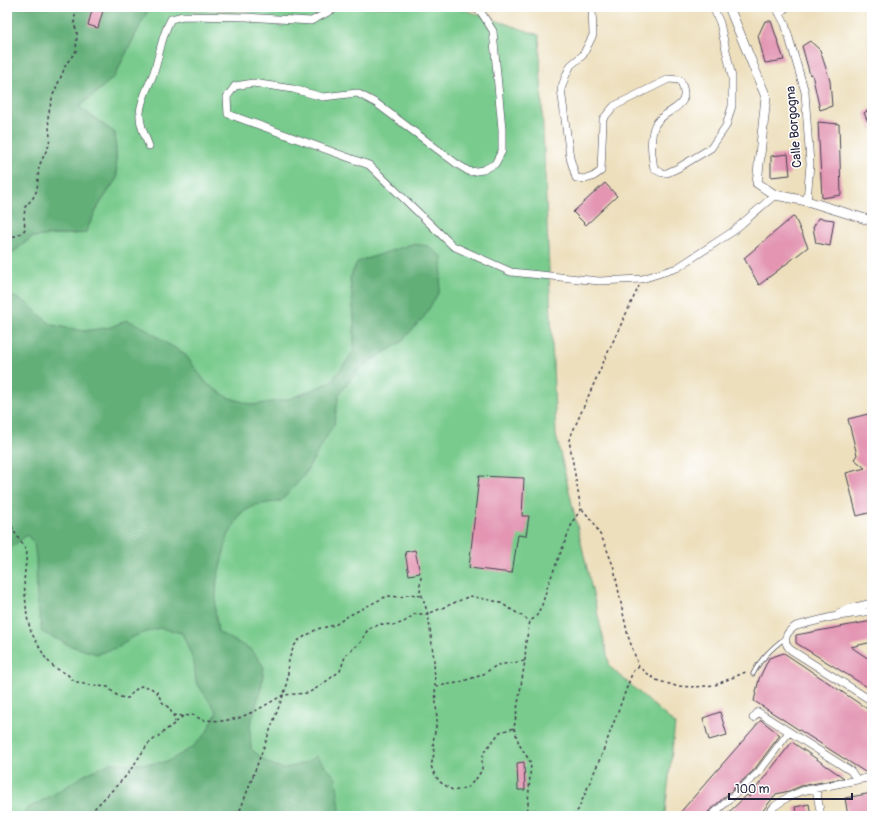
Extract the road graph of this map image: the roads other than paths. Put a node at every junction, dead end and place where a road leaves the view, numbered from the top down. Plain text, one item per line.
1 (338, 7) edge
2 (473, 7) edge
3 (592, 7) edge
4 (713, 7) edge
5 (729, 7) edge
6 (788, 7) edge
7 (778, 10) edge
8 (149, 146) dead end
9 (775, 195) junction
10 (807, 201) junction
11 (872, 220) edge
12 (872, 603) edge
13 (872, 610) edge
14 (832, 617) junction
15 (786, 637) junction
16 (754, 674) dead end
17 (872, 701) edge
18 (753, 718) dead end
19 (789, 732) junction
20 (872, 777) edge
21 (857, 780) junction
22 (816, 789) junction
23 (711, 816) edge
24 (766, 816) edge
25 (821, 816) edge

1 - 8 street
2 - 9 street
3 - 4 street
5 - 9 street
6 - 7 street
7 - 10 street, Calle Borgogna
9 - 10 street
10 - 11 street
12 - 14 street
13 - 14 street
14 - 15 street
15 - 16 lane
15 - 17 street
18 - 19 street
19 - 21 street
19 - 23 street
20 - 21 street
21 - 22 street
22 - 24 street
22 - 25 street

